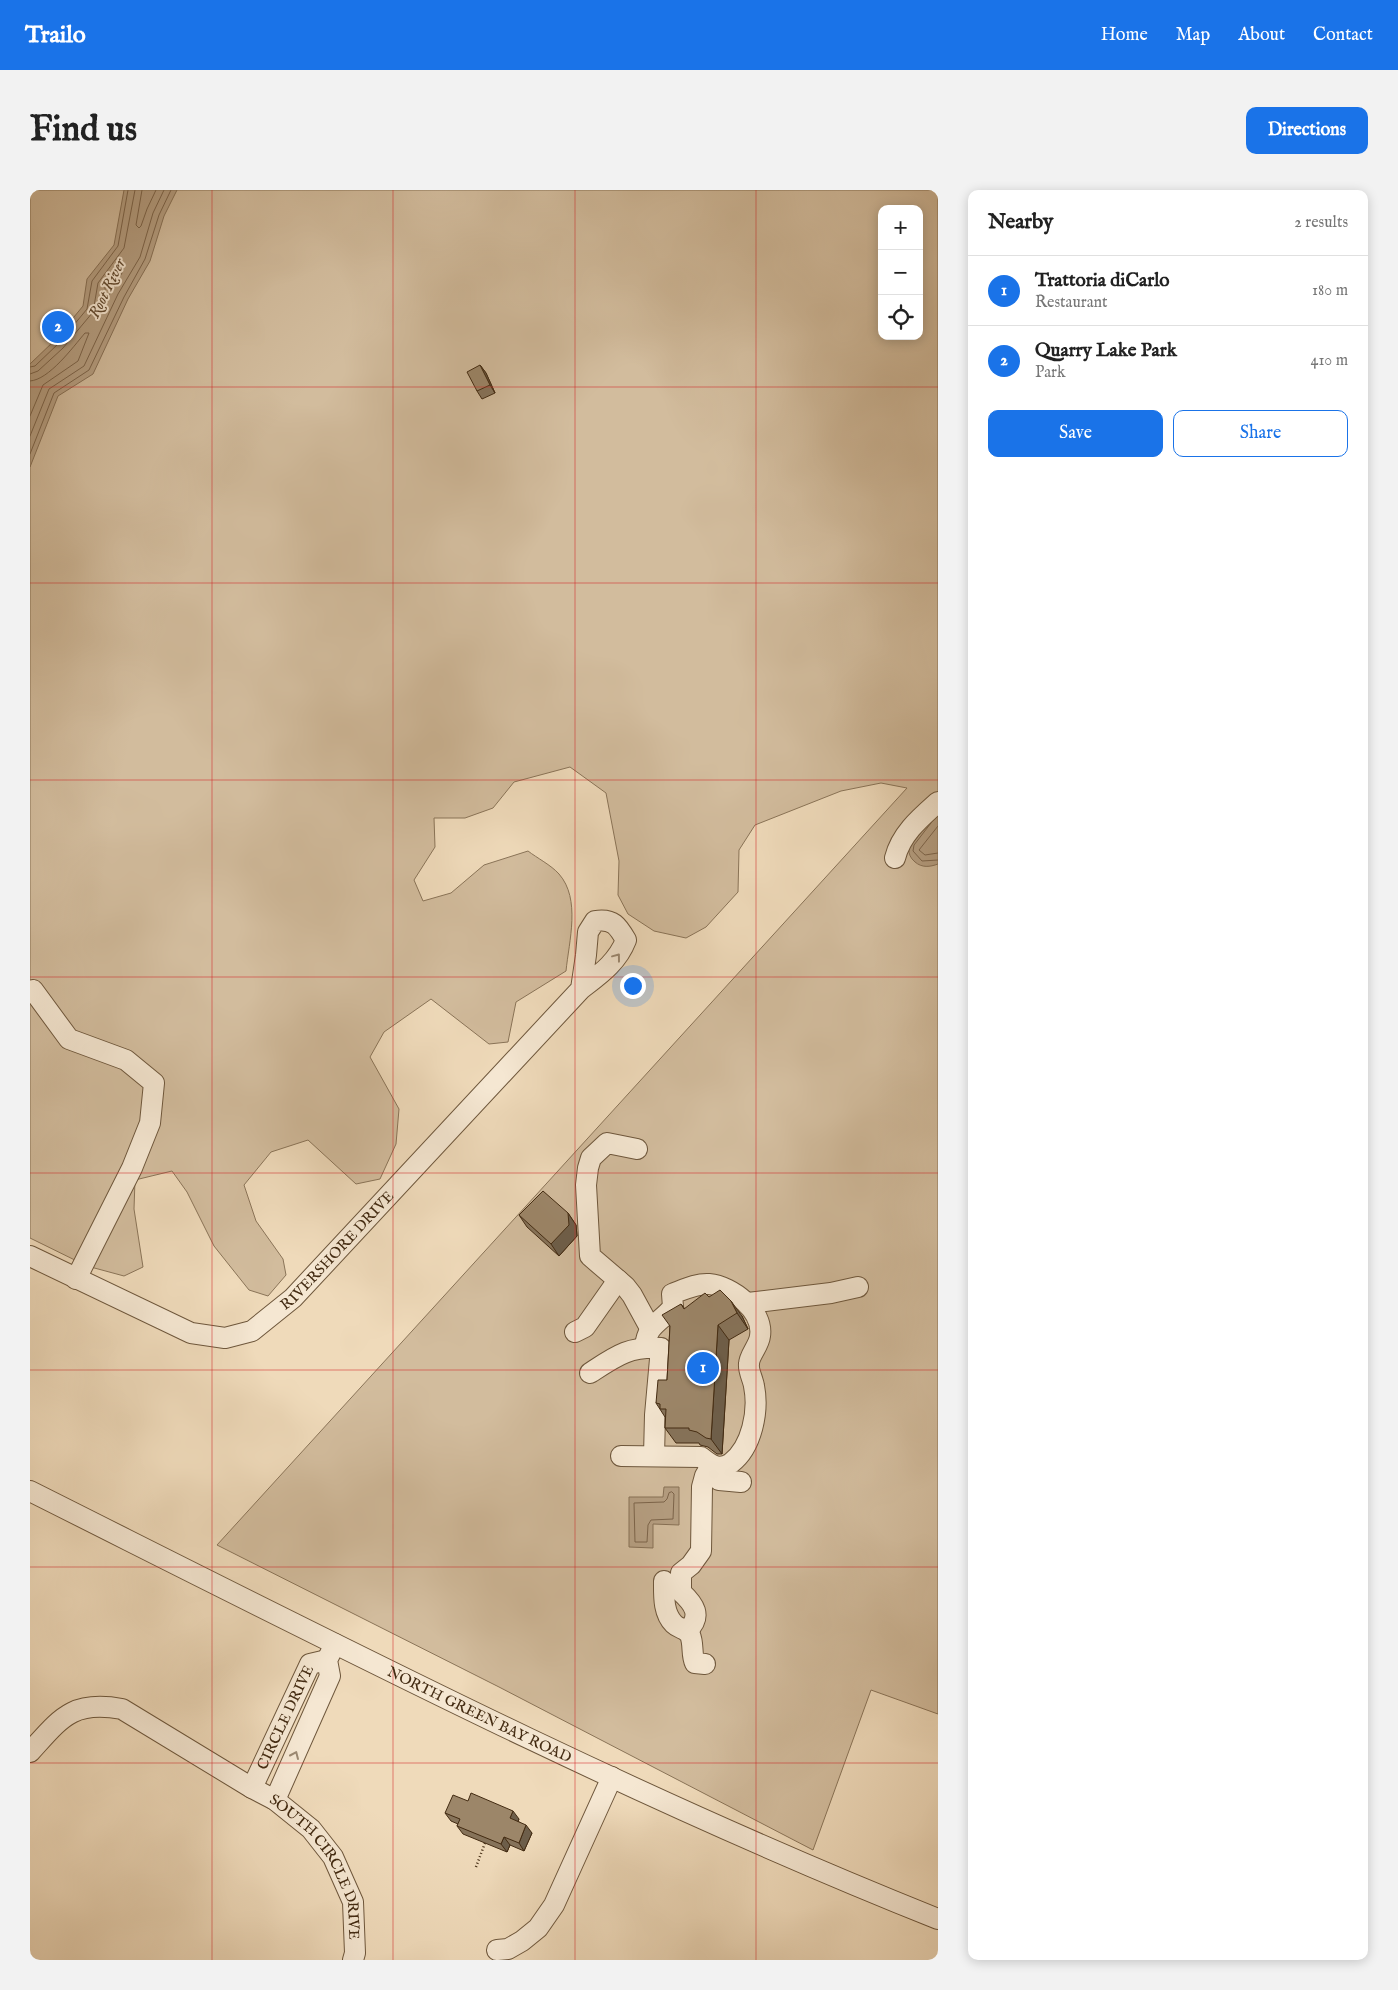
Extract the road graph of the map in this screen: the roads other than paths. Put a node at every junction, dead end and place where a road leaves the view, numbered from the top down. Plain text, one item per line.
1 (938, 802) edge
2 (895, 858) dead end
3 (581, 989) dead end
4 (33, 990) dead end
5 (637, 1149) dead end
6 (30, 1256) edge
7 (76, 1279) junction
8 (618, 1280) junction
9 (858, 1287) dead end
10 (748, 1303) junction
11 (575, 1332) dead end
12 (647, 1338) junction
13 (590, 1373) dead end
14 (621, 1456) dead end
15 (654, 1456) junction
16 (711, 1466) junction
17 (741, 1482) dead end
18 (30, 1491) edge
19 (664, 1581) dead end
20 (688, 1631) junction
21 (331, 1652) junction
22 (705, 1664) dead end
23 (30, 1752) edge
24 (612, 1777) junction
25 (252, 1788) junction
26 (275, 1800) junction
27 (938, 1919) edge
28 (497, 1950) dead end
29 (353, 1960) edge

1 - 2 street
3 - 7 street, RIVERSHORE DRIVE
4 - 7 street
5 - 8 street
6 - 7 street, RIVERSHORE DRIVE
8 - 11 street
8 - 12 street
9 - 10 street
10 - 12 street
10 - 16 street
12 - 13 street
12 - 15 street
14 - 15 street
15 - 16 street
16 - 17 street
16 - 20 street
18 - 21 street, NORTH GREEN BAY ROAD
19 - 20 street
20 - 22 street
21 - 24 street, NORTH GREEN BAY ROAD
21 - 25 street, CIRCLE DRIVE
26 -> 21 street, CIRCLE DRIVE
23 - 25 street, SOUTH CIRCLE DRIVE
24 - 27 street, NORTH GREEN BAY ROAD
24 - 28 street
25 - 26 street, SOUTH CIRCLE DRIVE
26 - 29 street, SOUTH CIRCLE DRIVE

